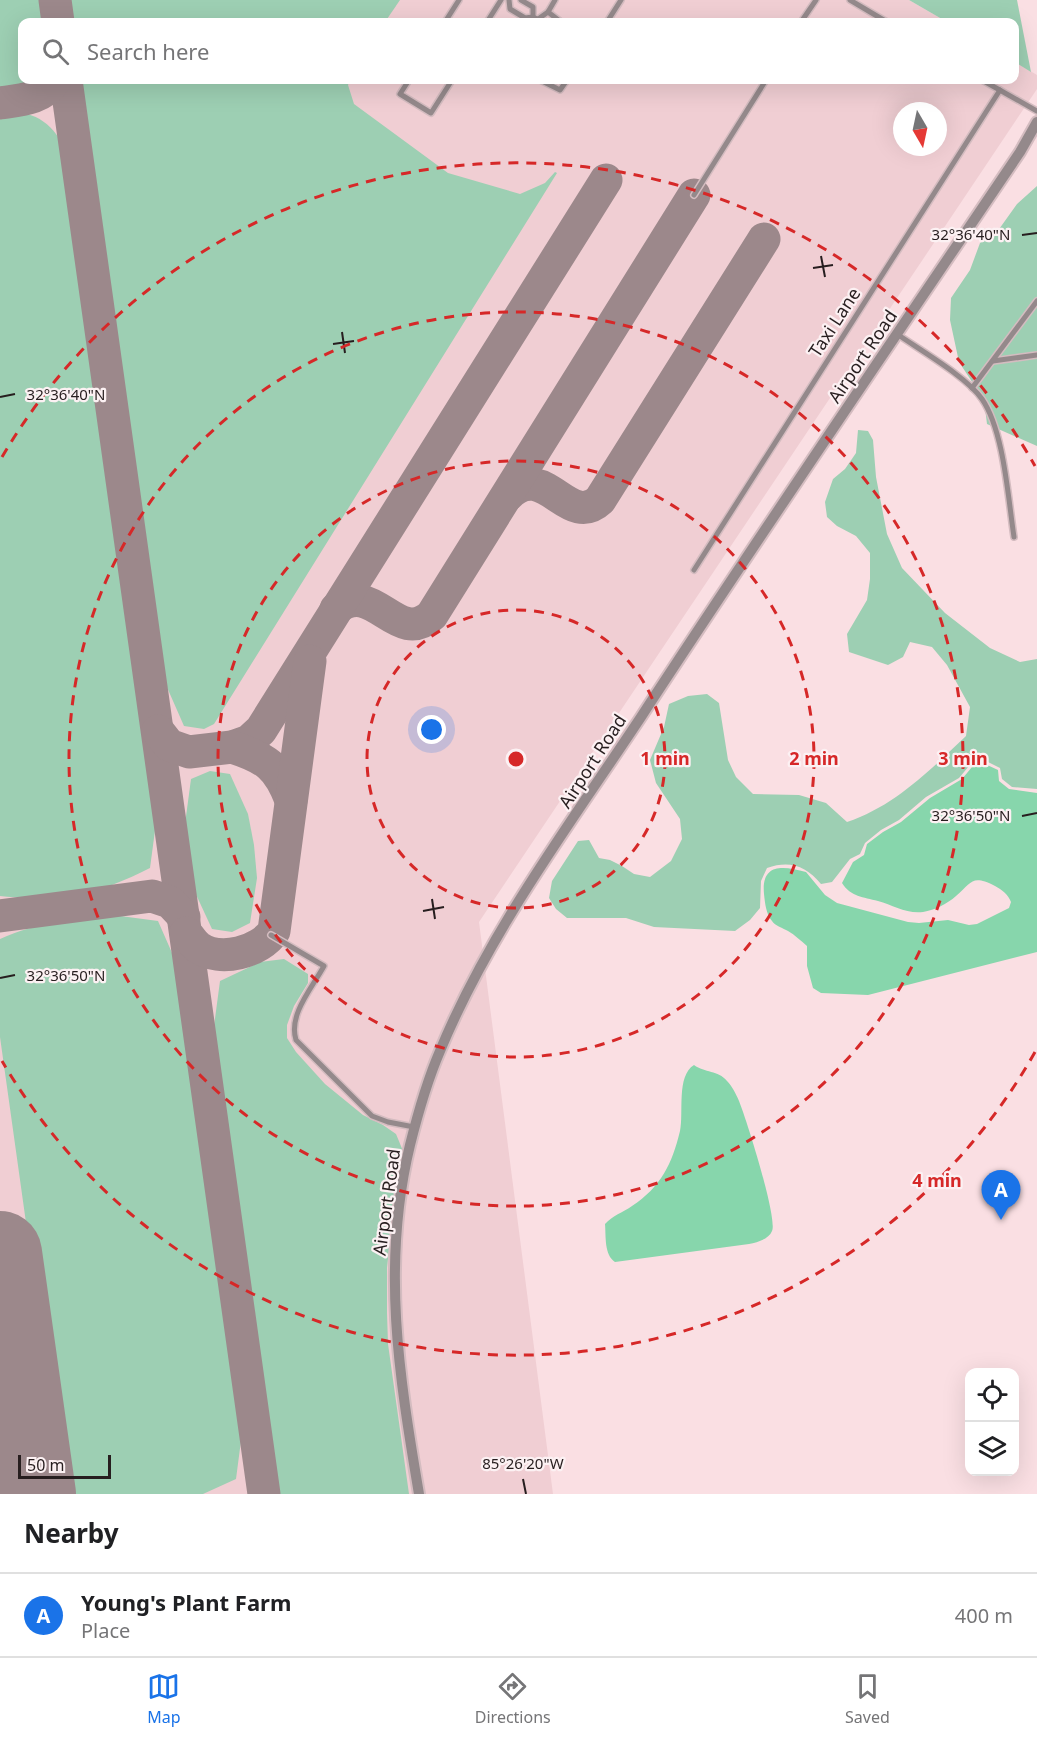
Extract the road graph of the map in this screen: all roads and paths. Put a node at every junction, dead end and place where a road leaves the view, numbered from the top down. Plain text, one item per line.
1 (459, 0) edge
2 (501, 0) edge
3 (509, 0) edge
4 (521, 0) edge
5 (555, 0) edge
6 (621, 0) edge
7 (850, 0) edge
8 (814, 1) edge
9 (548, 12) junction
10 (448, 18) edge
11 (490, 18) edge
12 (525, 18) edge
13 (535, 18) edge
14 (537, 18) edge
15 (556, 18) edge
16 (610, 18) edge
17 (803, 18) edge
18 (880, 18) edge
19 (406, 84) edge
20 (449, 84) edge
21 (548, 84) edge
22 (564, 84) edge
23 (763, 84) edge
24 (989, 84) edge
25 (1000, 90) junction
26 (1037, 111) edge
27 (1037, 122) edge
28 (1032, 141) edge
29 (694, 195) dead end
30 (1037, 301) edge
31 (897, 334) junction
32 (1037, 355) edge
33 (993, 361) junction
34 (972, 388) junction
35 (1014, 537) dead end
36 (694, 570) dead end
37 (271, 935) dead end
38 (415, 1127) junction
39 (418, 1494) edge

1 - 10 lane
2 - 11 lane
3 - 12 lane
4 - 13 lane
5 - 9 lane
6 - 16 lane
7 - 18 lane
8 - 17 lane
9 - 14 lane
9 - 15 lane
19 - 20 lane
21 - 22 lane
23 - 29 lane
24 - 25 lane
25 - 26 lane
25 - 36 lane, Taxi Lane
27 - 28 street, Airport Road
28 - 31 street, Airport Road
30 - 33 lane
31 - 34 lane
31 - 38 street, Airport Road
32 - 33 lane
33 - 34 lane
34 - 35 lane
37 - 38 lane
38 - 39 street, Airport Road

